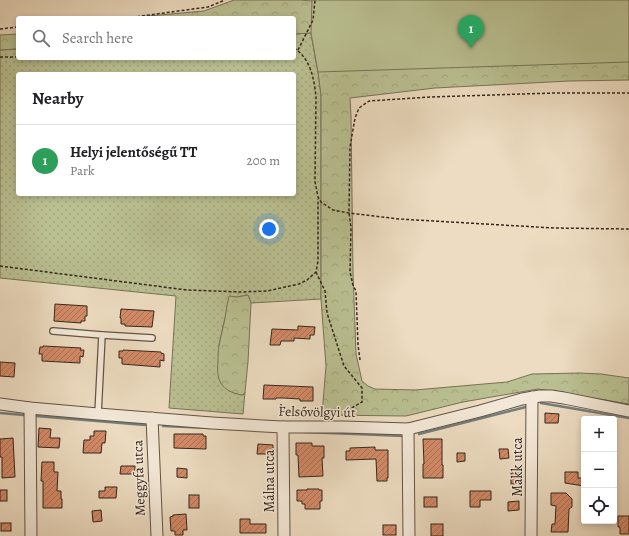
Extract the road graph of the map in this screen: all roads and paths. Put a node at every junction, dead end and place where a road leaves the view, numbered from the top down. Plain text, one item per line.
1 (225, 0) edge
2 (315, 0) edge
3 (142, 16) edge
4 (16, 27) edge
5 (0, 29) edge
6 (298, 50) joint
7 (0, 57) edge
8 (16, 57) edge
9 (629, 93) edge
10 (318, 197) junction
11 (349, 213) junction
12 (629, 229) edge
13 (0, 266) edge
14 (316, 272) junction
15 (52, 331) dead end
16 (102, 335) junction
17 (152, 338) dead end
18 (360, 360) dead end
19 (532, 397) junction
20 (0, 404) edge
21 (280, 404) dead end
22 (30, 408) junction
23 (629, 411) edge
24 (98, 414) junction
25 (152, 418) junction
26 (283, 427) junction
27 (344, 427) junction
28 (408, 429) junction
29 (31, 536) edge
30 (157, 536) edge
31 (284, 536) edge
32 (409, 536) edge
33 (531, 536) edge

1 - 3 path
2 - 6 path
4 - 5 path
6 - 10 path
7 - 8 path
9 - 11 path
10 - 11 path
10 - 14 path
11 - 12 path
11 - 18 path
13 - 14 path
14 - 27 path
15 - 16 lane
16 - 17 lane
16 - 24 lane
19 - 23 street, Felsővölgyi út
19 - 28 street, Felsővölgyi út
19 - 33 street, Makk utca
20 - 22 street, Felsővölgyi út
21 - 26 path
22 - 24 street, Felsővölgyi út
22 - 29 street
24 - 25 street, Felsővölgyi út
25 - 26 street, Felsővölgyi út
25 - 30 street, Meggyfa utca
26 - 27 street, Felsővölgyi út
26 - 31 street, Málna utca
27 - 28 street, Felsővölgyi út
28 - 32 street

